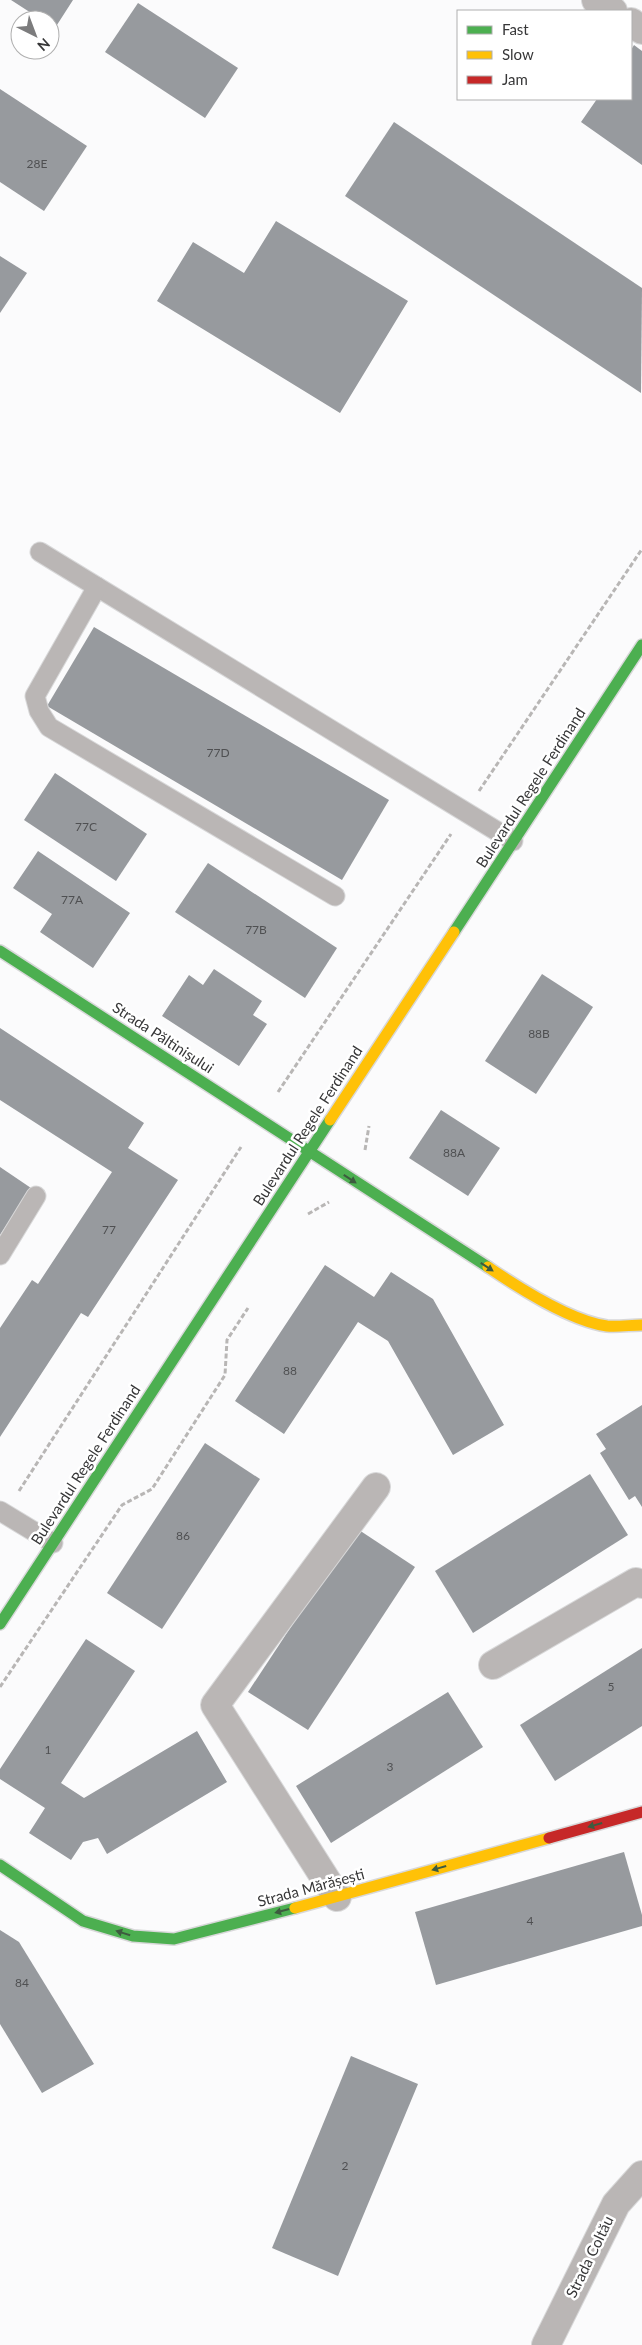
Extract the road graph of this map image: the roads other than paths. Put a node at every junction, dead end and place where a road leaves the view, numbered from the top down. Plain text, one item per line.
1 (596, 0) edge
2 (611, 10) edge
3 (40, 552) dead end
4 (97, 587) junction
5 (642, 645) edge
6 (513, 841) junction
7 (335, 896) dead end
8 (0, 951) edge
9 (310, 1152) junction
10 (36, 1196) dead end
11 (0, 1255) edge
12 (642, 1325) edge
13 (376, 1487) dead end
14 (2, 1512) edge
15 (53, 1543) junction
16 (642, 1584) edge
17 (0, 1624) edge
18 (493, 1665) dead end
19 (642, 1812) edge
20 (0, 1865) edge
21 (337, 1897) junction
22 (642, 2175) edge
23 (546, 2345) edge

1 - 2 street
3 - 4 lane
4 - 6 lane
4 - 7 lane
5 - 6 street, Bulevardul Regele Ferdinand
6 - 9 street, Bulevardul Regele Ferdinand
8 - 9 street, Strada Păltinișului
9 -> 12 street, Strada Păltinișului
9 - 15 street, Bulevardul Regele Ferdinand
10 - 11 lane
13 - 21 street
14 - 15 lane
15 - 17 street, Bulevardul Regele Ferdinand
16 - 18 street
19 -> 21 street, Strada Mărășești
21 -> 20 street, Strada Mărășești
22 - 23 street, Strada Coltău

